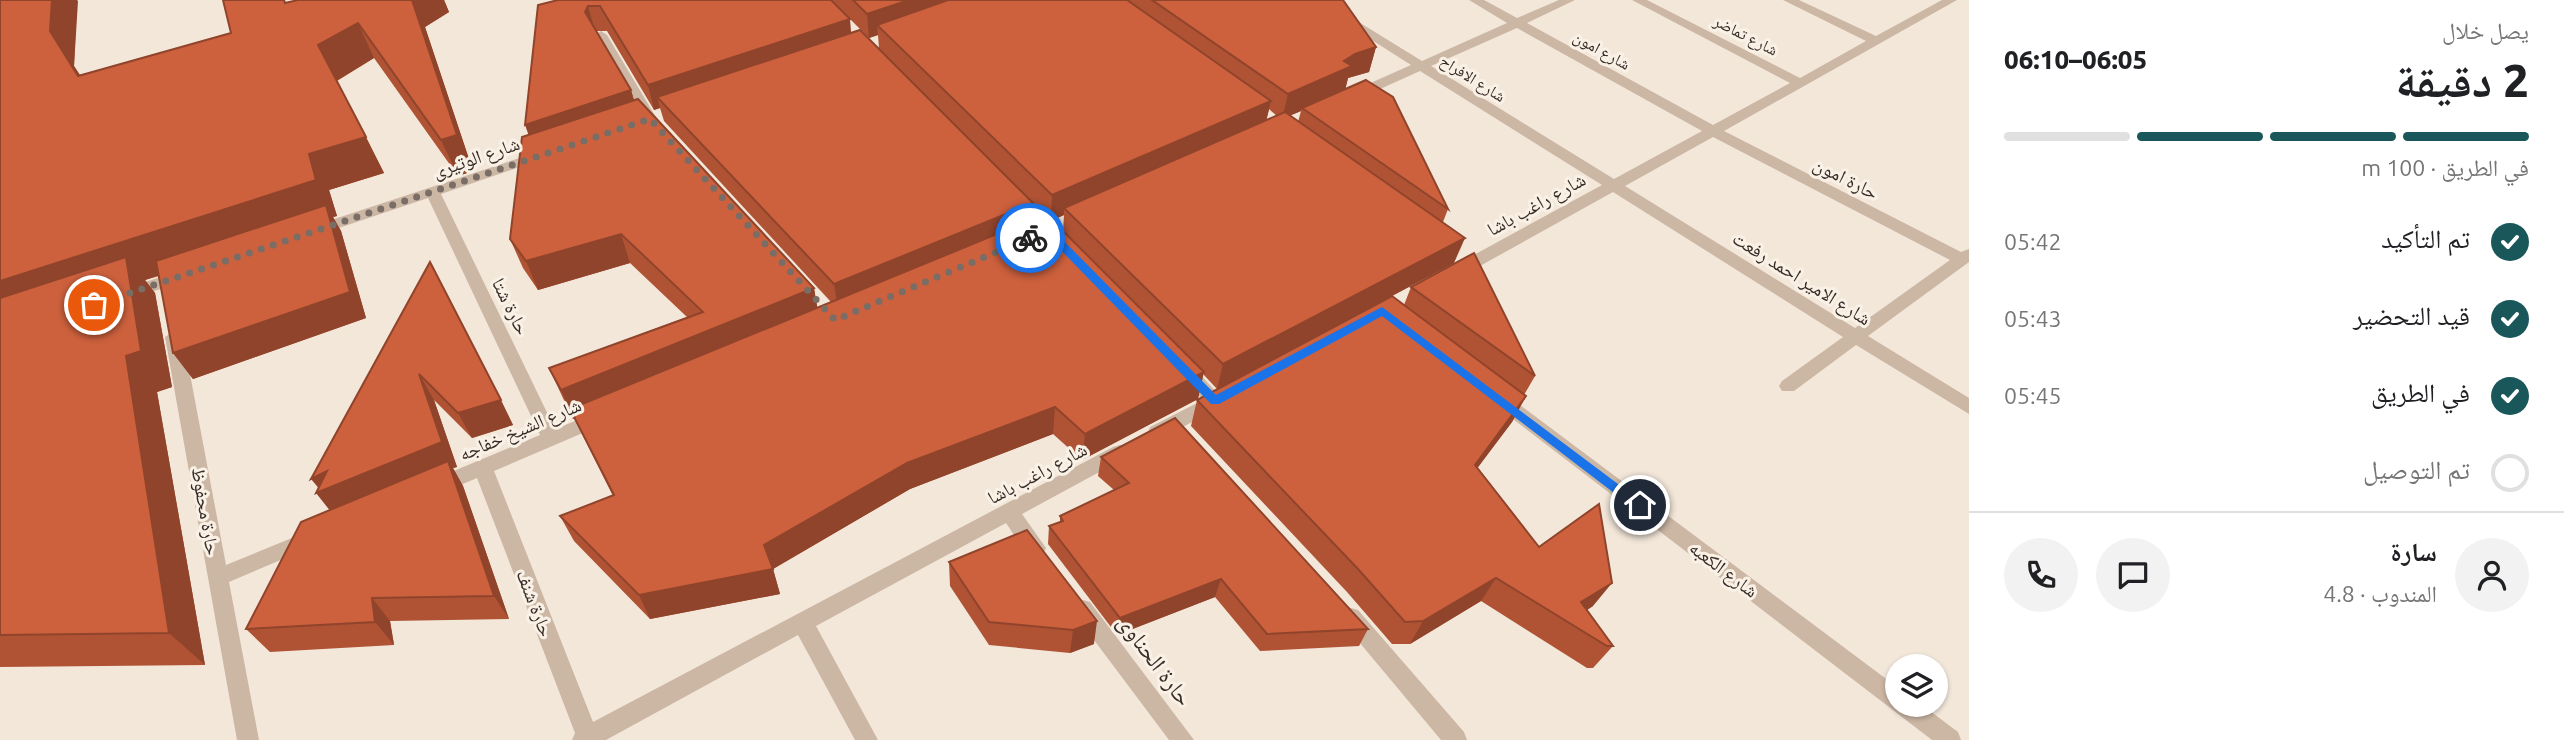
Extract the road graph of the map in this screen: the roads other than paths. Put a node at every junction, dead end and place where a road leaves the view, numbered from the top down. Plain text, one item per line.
1 (1315, 0) edge
2 (1475, 0) edge
3 (1569, 0) edge
4 (1638, 0) edge
5 (1789, 0) edge
6 (1951, 0) edge
7 (1517, 23) junction
8 (601, 35) edge
9 (1876, 41) junction
10 (1421, 65) junction
11 (1801, 83) junction
12 (1331, 105) edge
13 (652, 121) edge
14 (1713, 131) junction
15 (561, 149) edge
16 (1613, 185) junction
17 (433, 192) junction
18 (304, 235) edge
19 (1966, 257) edge
20 (201, 269) edge
21 (1438, 282) edge
22 (114, 299) edge
23 (172, 322) edge
24 (1856, 336) junction
25 (1170, 355) edge
26 (1481, 386) edge
27 (1787, 386) dead end
28 (1969, 407) edge
29 (616, 412) edge
30 (1174, 423) junction
31 (551, 439) junction
32 (1193, 442) edge
33 (483, 468) junction
34 (420, 494) edge
35 (1009, 512) junction
36 (319, 535) edge
37 (1050, 566) edge
38 (219, 577) junction
39 (1067, 588) edge
40 (1338, 601) edge
41 (802, 622) junction
42 (1885, 691) edge
43 (1920, 717) edge
44 (617, 732) edge
45 (586, 739) edge
46 (248, 740) edge
47 (867, 740) edge
48 (1183, 740) edge
49 (1456, 740) edge
50 (1950, 740) edge

1 - 10 street, شارع الافراح
2 - 7 street, شارع امون
3 - 7 street
4 - 11 street, شارع تماضر
5 - 9 street
6 - 9 street, شارع راغب باشا
7 - 10 street
7 - 14 street, شارع امون
8 - 13 street
9 - 11 street, شارع راغب باشا
10 - 12 street
10 - 16 street, شارع الافراح
11 - 14 street, شارع راغب باشا
14 - 16 street, شارع راغب باشا
14 - 19 street, حارة امون
15 - 17 street, شارع الوتيرى
16 - 21 street, شارع راغب باشا
16 - 24 street, شارع الامير احمد رفعت
17 - 18 street, شارع الوتيرى
17 - 31 street, حارة شتا
19 - 24 street
20 - 22 street
23 - 38 street, حارة محفوظ
24 - 27 street
24 - 28 street, شارع الامير احمد رفعت
25 - 30 street, شارع راغب باشا
26 - 42 street, شارع الكعبه
29 - 31 street, شارع الشيخ خفاجه
30 - 32 street
30 - 35 street, شارع راغب باشا
31 - 33 street, شارع الشيخ خفاجه
33 - 34 street, شارع الشيخ خفاجه
33 - 45 street, حارة شنف
35 - 37 street
35 - 41 street, شارع راغب باشا
36 - 38 street
38 - 46 street, حارة محفوظ
39 - 48 street, حارة الحناوى
40 - 49 street
41 - 44 street, شارع راغب باشا
41 - 47 street
43 - 50 street
44 - 45 street, شارع راغب باشا

